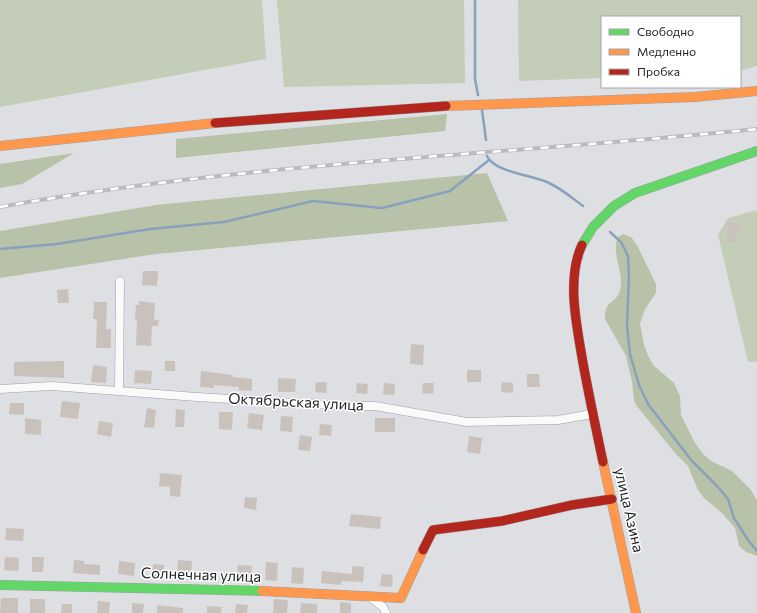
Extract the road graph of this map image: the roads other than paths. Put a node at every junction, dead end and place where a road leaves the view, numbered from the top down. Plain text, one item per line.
1 (757, 91) edge
2 (0, 146) edge
3 (757, 151) edge
4 (120, 281) dead end
5 (0, 389) edge
6 (119, 391) junction
7 (592, 414) junction
8 (612, 498) junction
9 (0, 585) edge
10 (368, 595) junction
11 (386, 613) edge
12 (636, 613) edge

1 - 2 street
3 - 7 street, улица Азина
4 - 6 street
5 - 6 street, Октябрьская улица
6 - 7 street, Октябрьская улица
7 - 8 street, улица Азина
8 - 10 street, Солнечная улица
8 - 12 street, улица Азина
9 - 10 street, Солнечная улица
10 - 11 street

